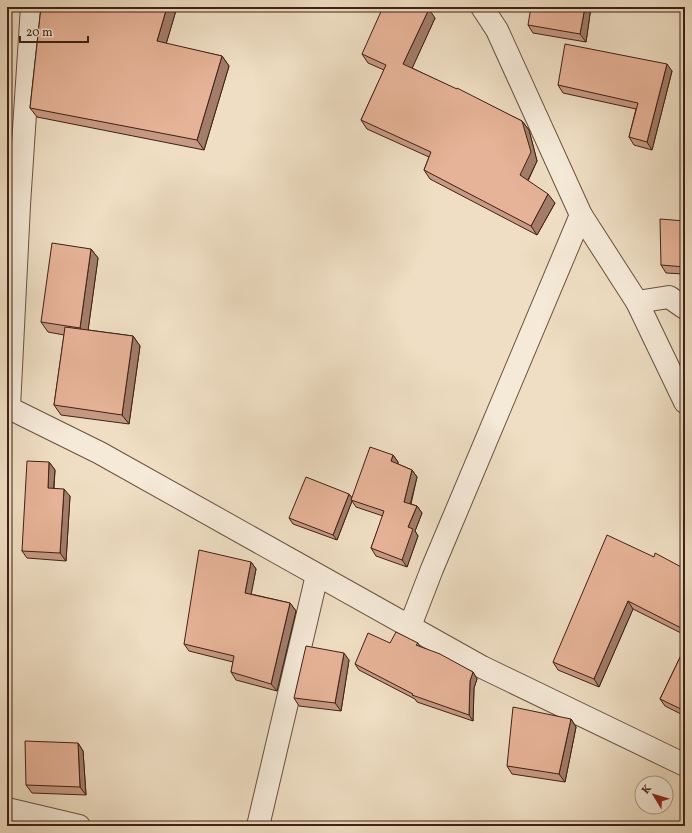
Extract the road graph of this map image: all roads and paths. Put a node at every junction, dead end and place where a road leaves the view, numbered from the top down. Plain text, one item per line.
1 (32, 7) edge
2 (482, 7) edge
3 (581, 215) junction
4 (637, 302) junction
5 (685, 308) edge
6 (685, 402) edge
7 (8, 408) edge
8 (317, 575) junction
9 (410, 626) junction
10 (685, 765) edge
11 (7, 809) edge
12 (79, 826) edge
13 (258, 826) edge

1 - 7 street
2 - 3 street
3 - 4 street
3 - 9 street
4 - 5 street
4 - 6 street
7 - 8 street
8 - 9 street
8 - 13 street
9 - 10 street
11 - 12 street

